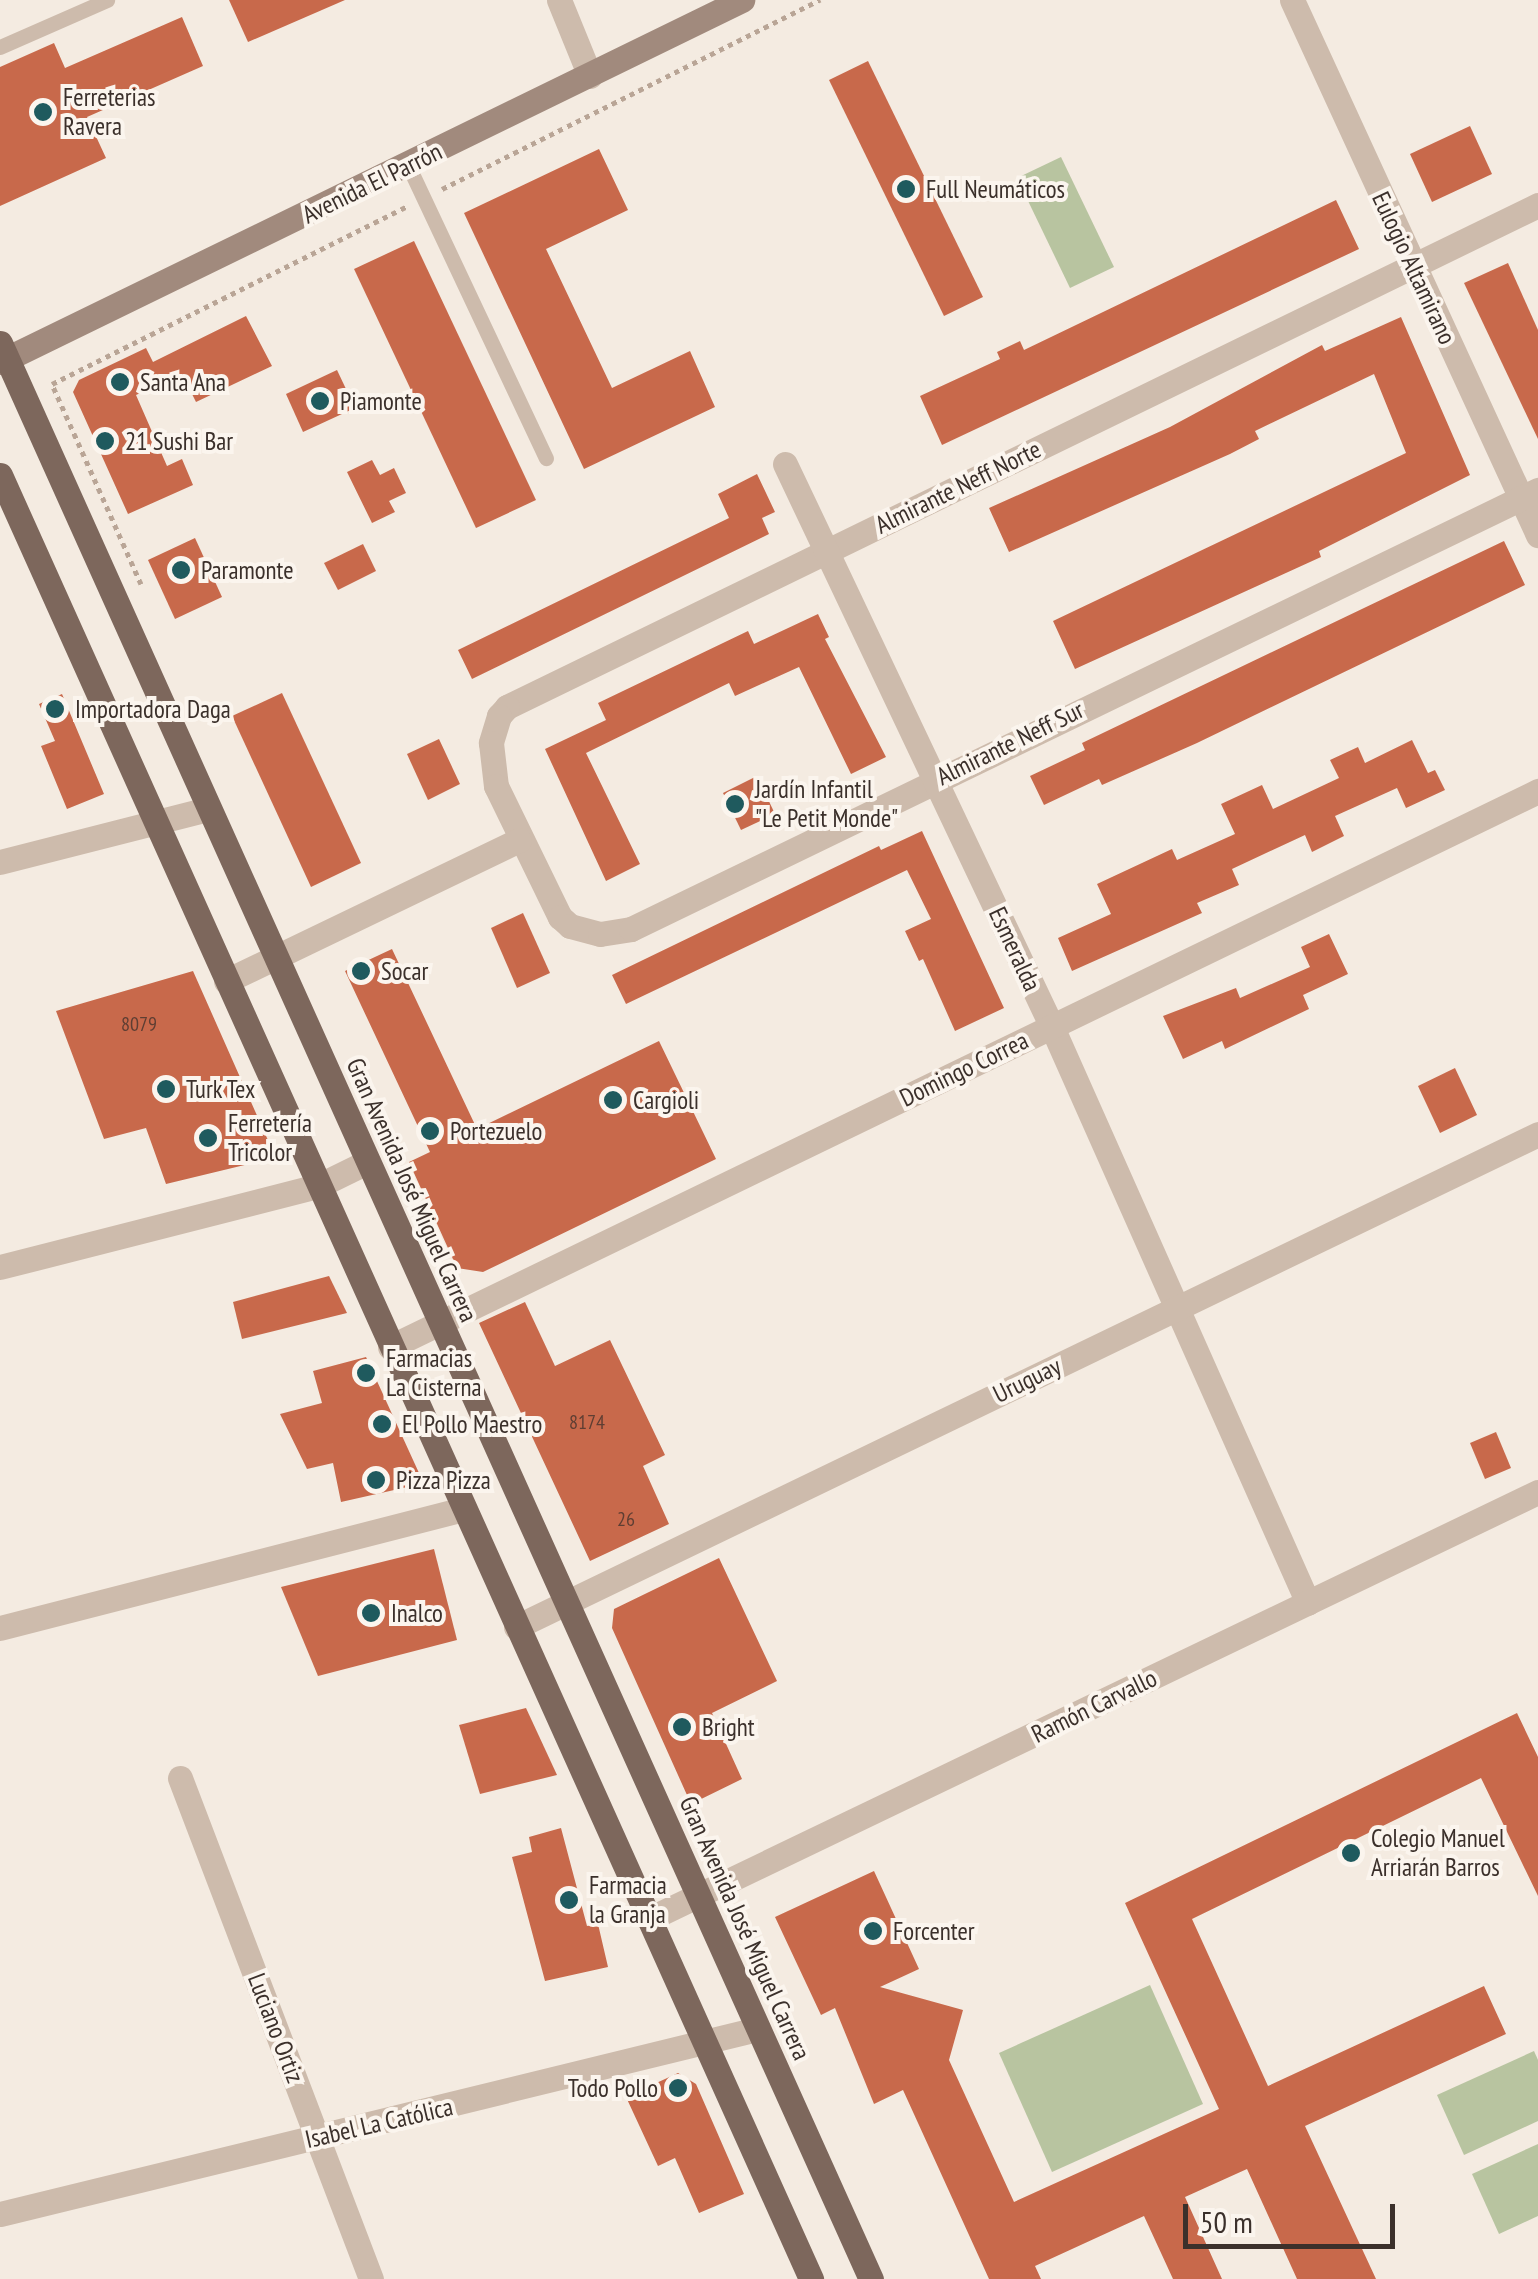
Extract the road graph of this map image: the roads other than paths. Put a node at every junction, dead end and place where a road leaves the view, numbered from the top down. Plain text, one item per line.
1 (107, 0) edge
2 (559, 0) edge
3 (742, 0) edge
4 (1292, 0) edge
5 (0, 46) edge
6 (590, 76) junction
7 (408, 165) junction
8 (1538, 205) edge
9 (1412, 265) junction
10 (2, 355) edge
11 (546, 458) dead end
12 (785, 464) dead end
13 (0, 475) edge
14 (1530, 494) edge
15 (1538, 534) edge
16 (827, 551) junction
17 (934, 780) junction
18 (1538, 792) edge
19 (208, 810) junction
20 (154, 822) junction
21 (519, 840) junction
22 (0, 862) edge
23 (275, 958) junction
24 (226, 981) junction
25 (1052, 1027) junction
26 (1538, 1134) edge
27 (367, 1162) junction
28 (318, 1186) junction
29 (0, 1266) edge
30 (1179, 1307) junction
31 (439, 1323) junction
32 (390, 1346) junction
33 (1538, 1492) edge
34 (464, 1509) junction
35 (566, 1603) junction
36 (1308, 1603) junction
37 (516, 1627) junction
38 (0, 1628) edge
39 (180, 1778) dead end
40 (698, 1898) junction
41 (649, 1918) junction
42 (757, 2029) junction
43 (705, 2044) junction
44 (318, 2138) junction
45 (0, 2214) edge
46 (371, 2279) edge
47 (812, 2279) edge
48 (871, 2279) edge

1 - 5 lane
2 - 6 street
3 - 6 main road, Avenida El Parrón
4 - 9 street, Eulogio Altamirano
6 - 7 main road, Avenida El Parrón
7 - 10 main road, Avenida El Parrón
7 - 11 lane
8 - 9 street, Almirante Neff Norte
9 - 14 street, Eulogio Altamirano
9 - 16 street, Almirante Neff Norte
10 - 19 main road, Gran Avenida José Miguel Carrera
12 - 16 street, Esmeralda
13 - 20 main road
14 - 15 street, Eulogio Altamirano
14 - 17 street, Almirante Neff Sur
16 - 17 street, Esmeralda
16 - 21 street, Almirante Neff Norte
17 - 21 street, Almirante Neff Sur
17 - 25 street, Esmeralda
18 - 25 street, Domingo Correa
19 - 20 street
19 - 23 main road, Gran Avenida José Miguel Carrera
20 - 22 street
20 - 24 main road
21 - 23 street
23 - 24 street
23 - 27 main road, Gran Avenida José Miguel Carrera
24 - 28 main road
25 - 30 street, Esmeralda
25 - 31 street, Domingo Correa
26 - 30 street, Uruguay
27 - 28 street
27 - 31 main road, Gran Avenida José Miguel Carrera
28 - 29 street
28 - 32 main road
30 - 35 street, Uruguay
30 - 36 street, Esmeralda
31 - 32 street, Domingo Correa
31 - 35 main road, Gran Avenida José Miguel Carrera
32 - 34 main road
33 - 36 street, Ramón Carvallo
34 - 37 main road
34 - 38 street
35 - 37 street, Uruguay
35 - 40 main road, Gran Avenida José Miguel Carrera
36 - 40 street, Ramón Carvallo
37 - 41 main road
39 - 44 street, Luciano Ortiz
40 - 41 street, Ramón Carvallo
40 - 42 main road, Gran Avenida José Miguel Carrera
41 - 43 main road
42 - 43 street, Isabel La Católica
42 - 48 main road, Gran Avenida José Miguel Carrera
43 - 44 street, Isabel La Católica
43 - 47 main road
44 - 45 street, Isabel La Católica
44 - 46 street, Luciano Ortiz

